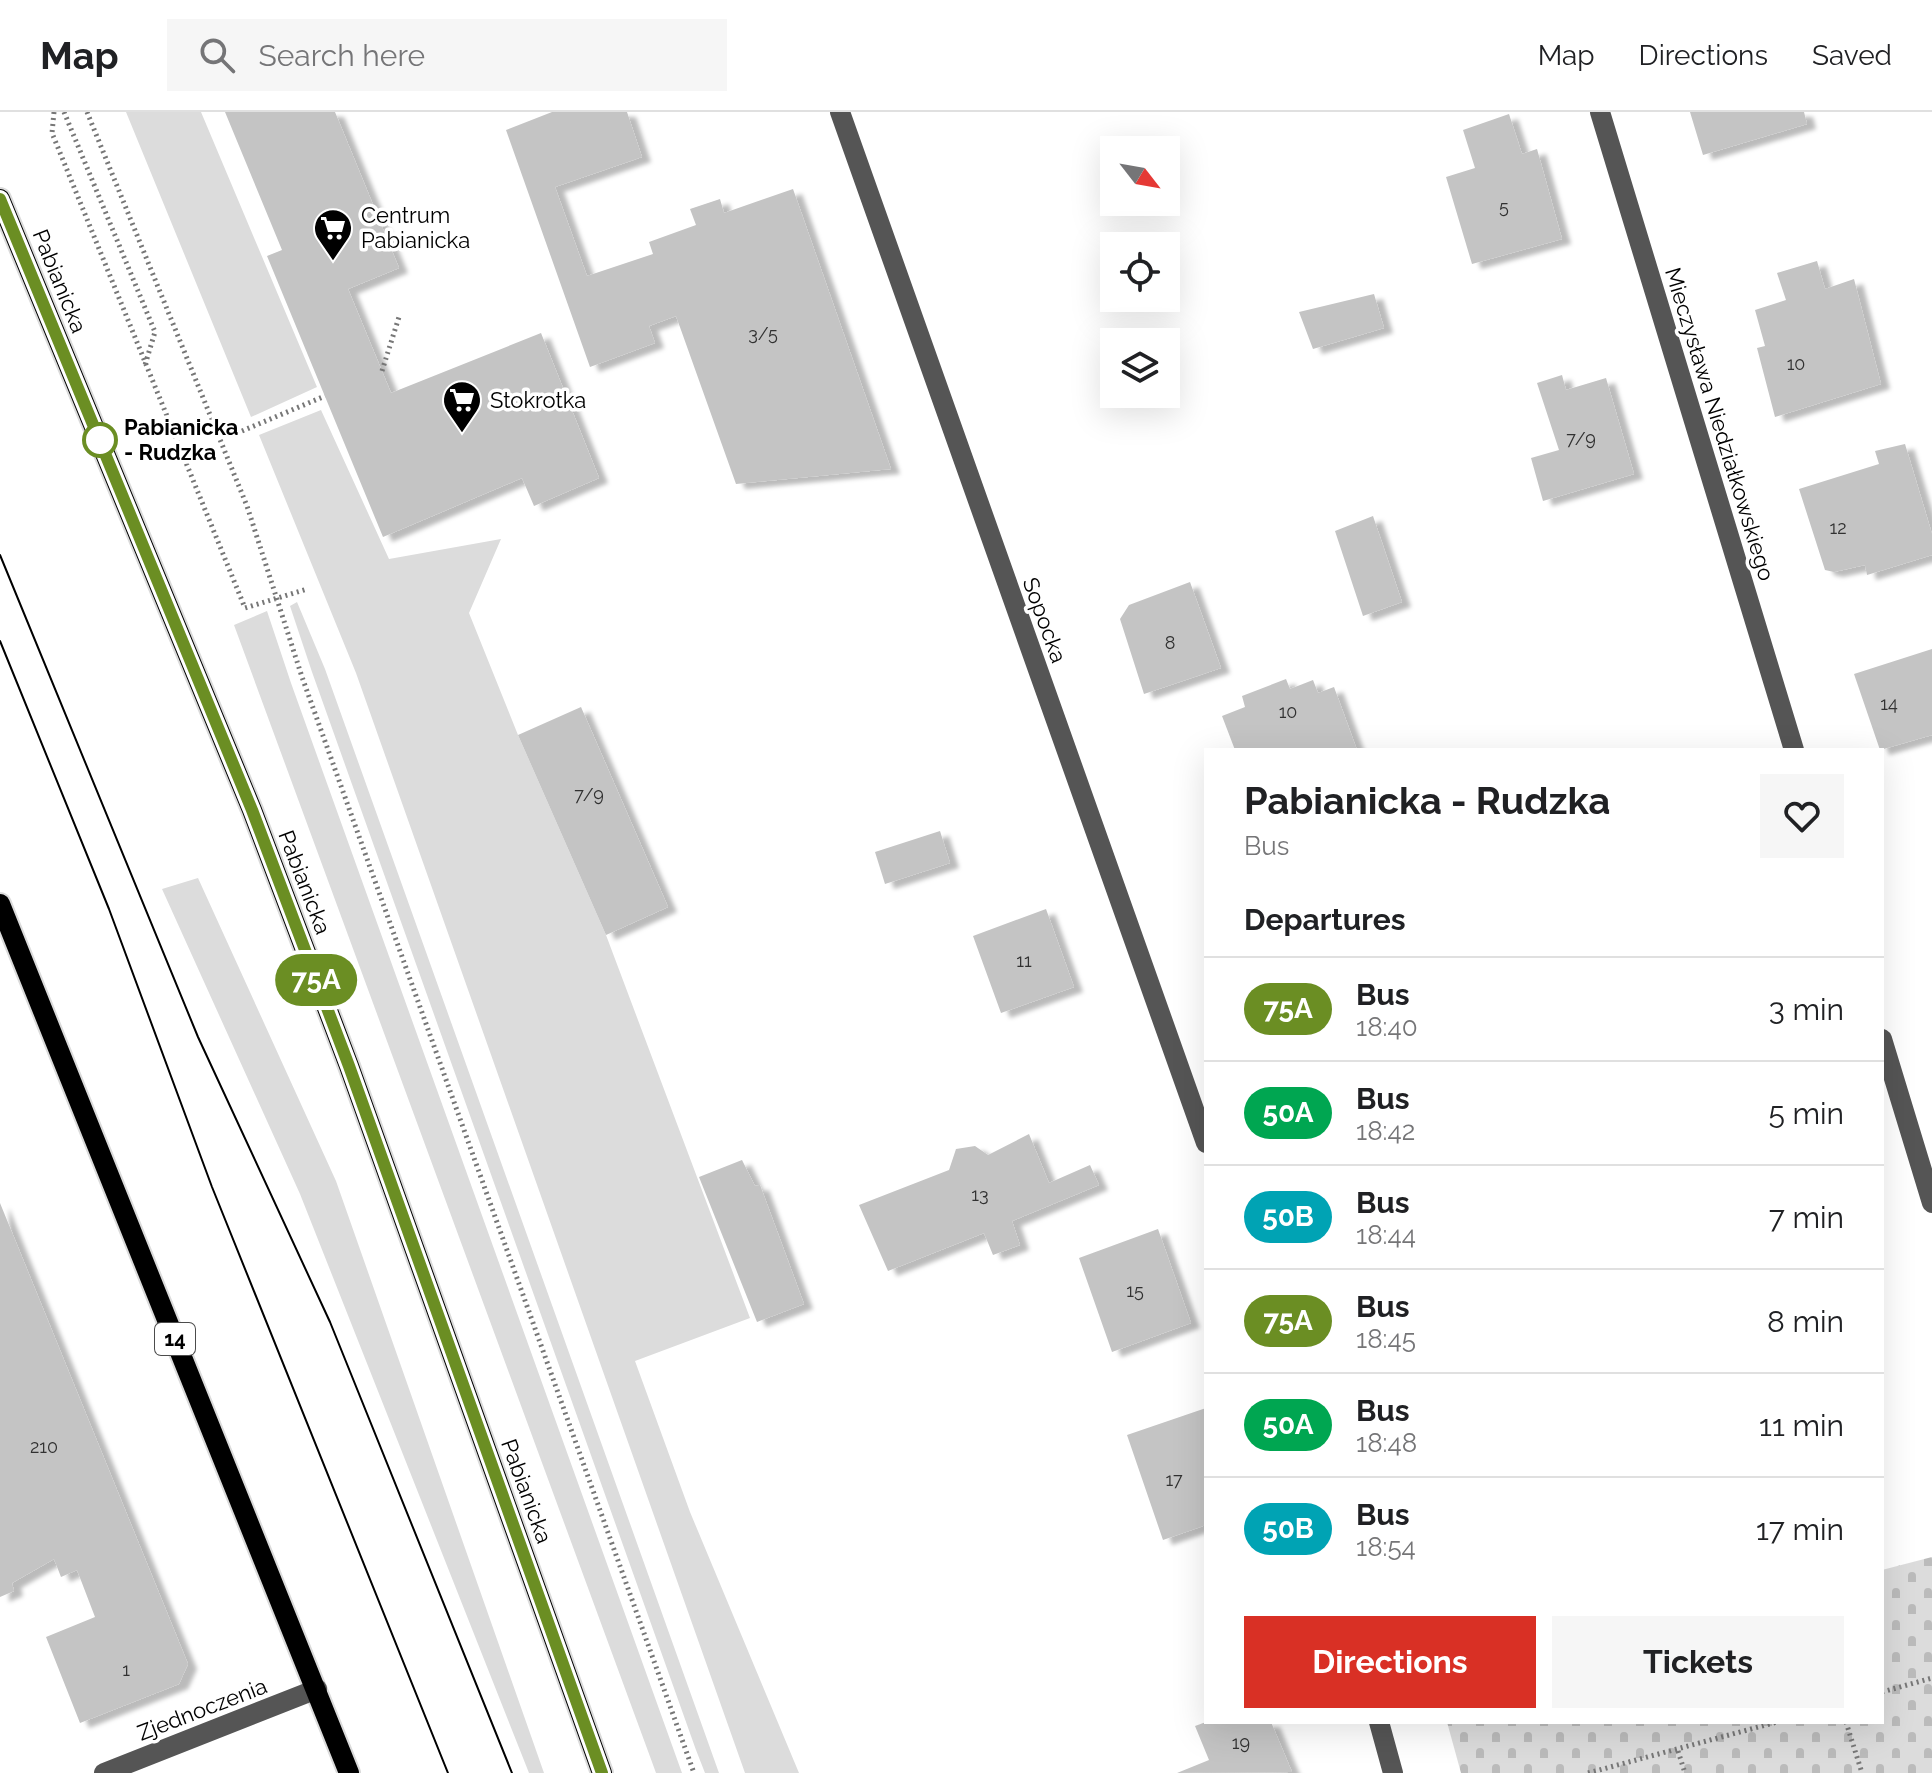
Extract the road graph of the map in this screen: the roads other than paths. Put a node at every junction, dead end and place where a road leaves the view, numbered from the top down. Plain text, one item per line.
1 (840, 112) edge
2 (1600, 112) edge
3 (0, 199) edge
4 (1793, 748) edge
5 (0, 904) edge
6 (1884, 1046) edge
7 (1204, 1137) edge
8 (1932, 1203) edge
9 (317, 1689) junction
10 (1380, 1724) edge
11 (104, 1773) edge
12 (349, 1773) edge
13 (602, 1773) edge
14 (1393, 1773) edge

1 - 7 street, Sopocka
2 - 4 street, Mieczysława Niedziałkowskiego
3 - 13 main road, Pabianicka
5 - 9 main road, 14
6 - 8 street
9 - 11 street, Zjednoczenia
9 - 12 main road, 14
10 - 14 street

